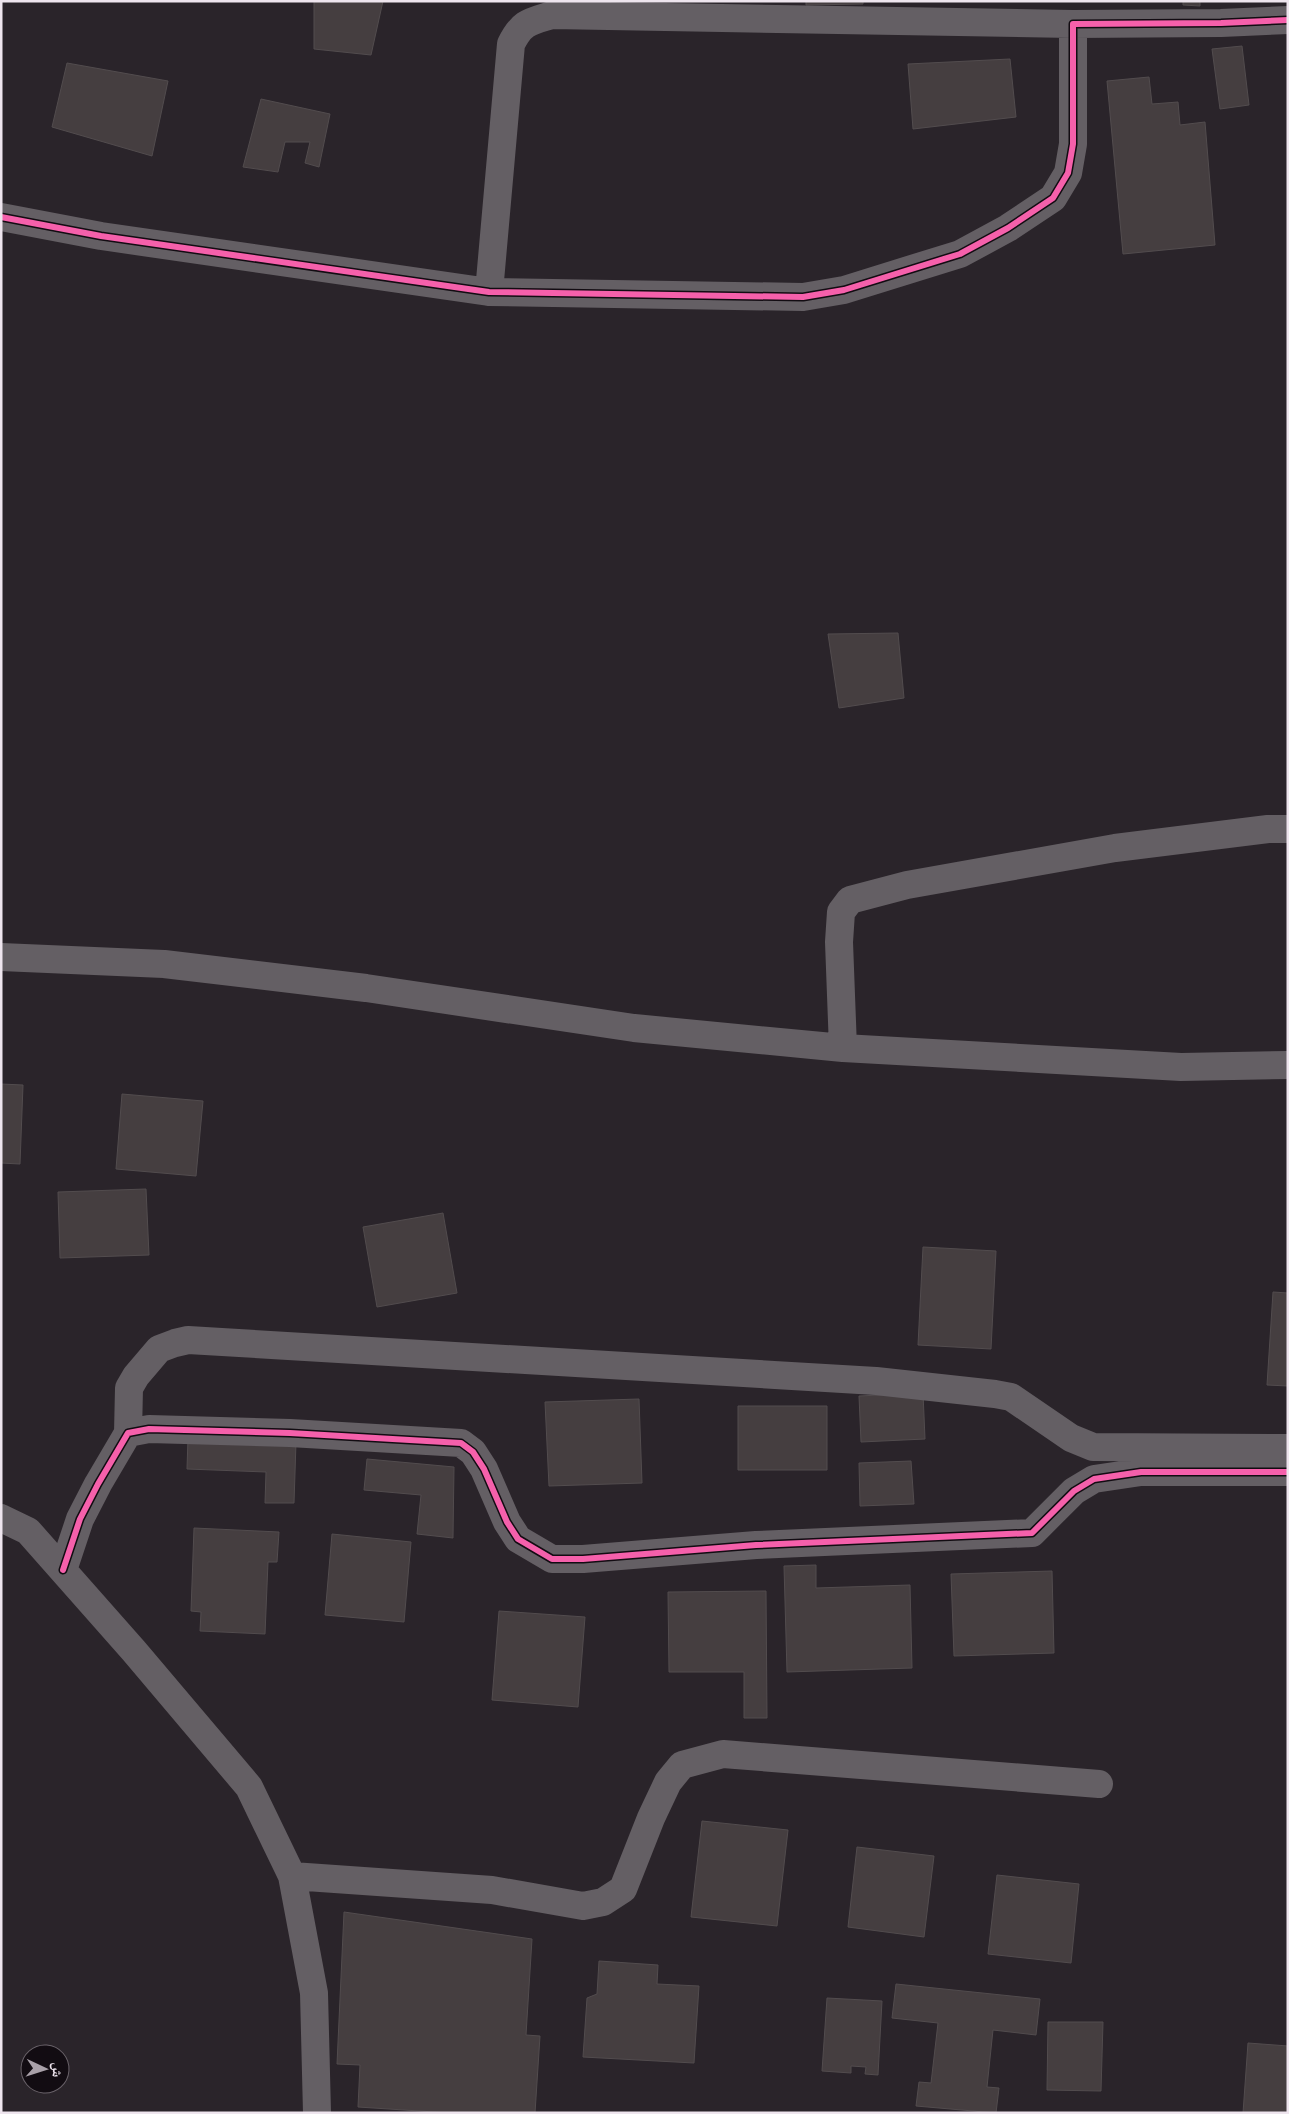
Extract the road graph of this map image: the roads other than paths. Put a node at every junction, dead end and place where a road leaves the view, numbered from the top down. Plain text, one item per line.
1 (1288, 20) edge
2 (1073, 24) junction
3 (1, 217) edge
4 (489, 292) junction
5 (1288, 829) edge
6 (1, 957) edge
7 (843, 1048) junction
8 (1288, 1066) edge
9 (128, 1432) junction
10 (1288, 1448) edge
11 (1288, 1472) edge
12 (1, 1518) edge
13 (63, 1570) junction
14 (1099, 1784) dead end
15 (292, 1876) junction
16 (317, 2113) edge

1 - 2 street
2 - 4 street
2 - 4 street
3 - 4 street
5 - 7 street
6 - 7 street
7 - 8 street
9 - 10 street
9 - 11 street
9 - 13 street
12 - 13 street
13 - 15 street
14 - 15 street
15 - 16 street

